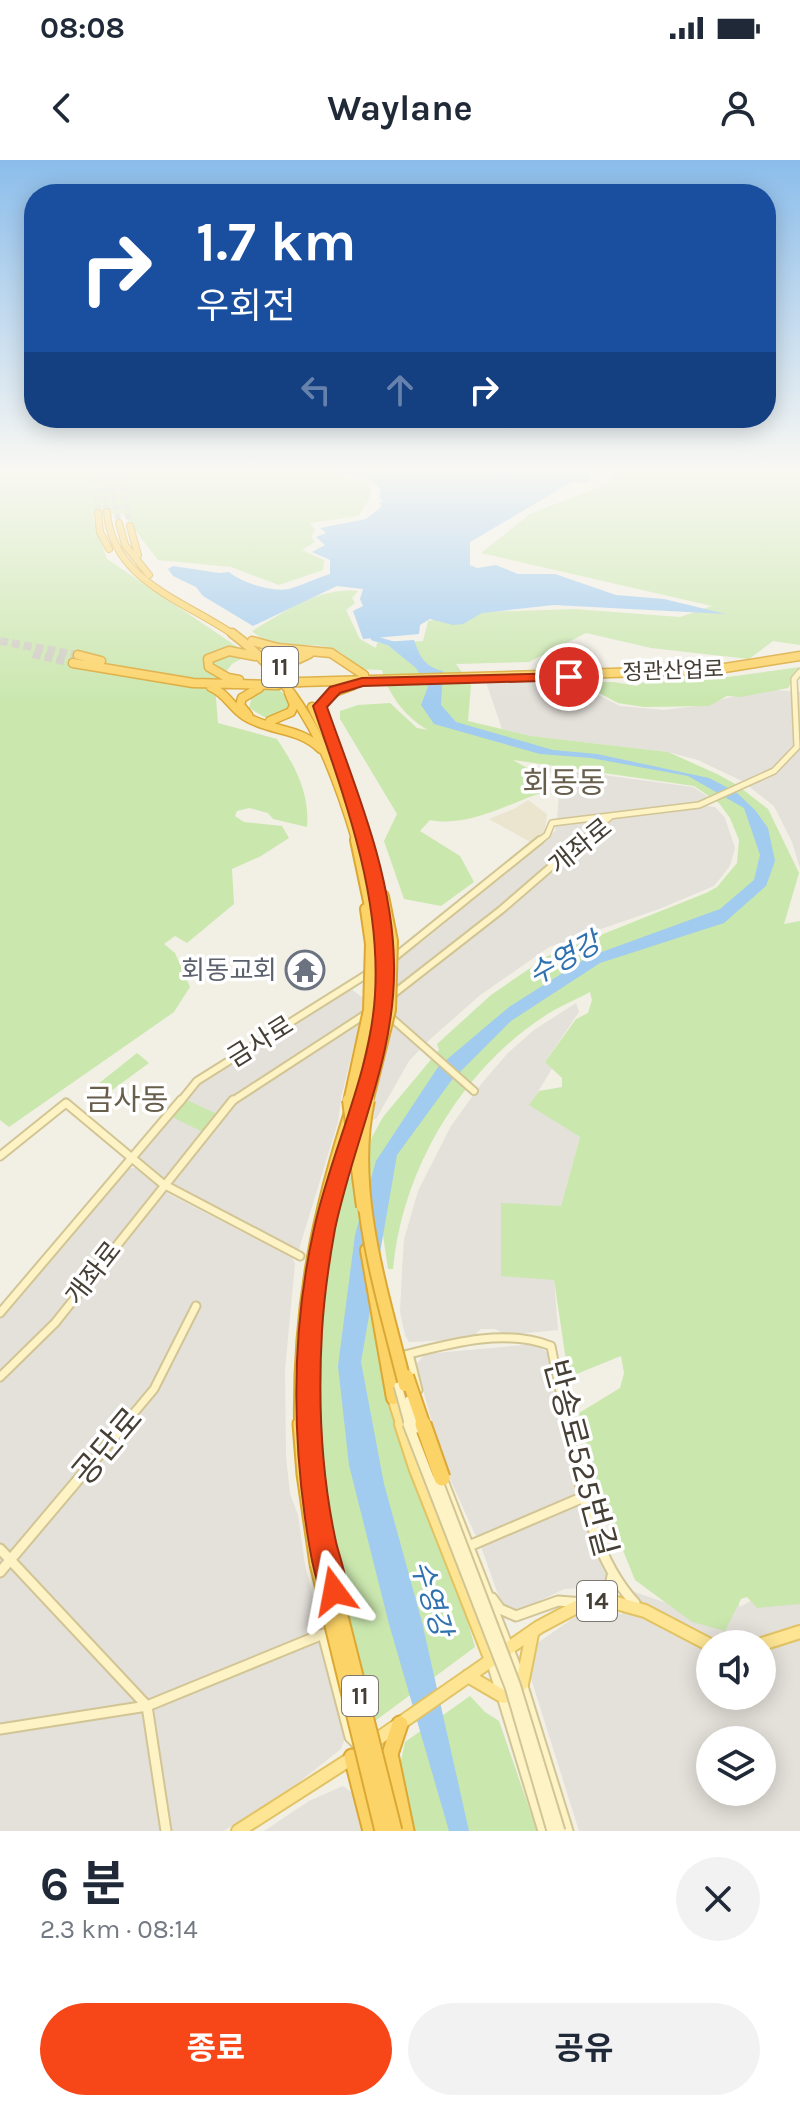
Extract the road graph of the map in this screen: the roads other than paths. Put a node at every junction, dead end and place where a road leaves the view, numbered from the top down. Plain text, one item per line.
1 (115, 547) edge
2 (126, 547) edge
3 (134, 547) edge
4 (154, 574) dead end
5 (163, 586) junction
6 (180, 595) junction
7 (252, 641) junction
8 (800, 656) edge
9 (75, 659) tunnel mouth
10 (112, 666) junction
11 (272, 667) junction
12 (800, 672) edge
13 (473, 678) junction
14 (315, 679) junction
15 (363, 679) junction
16 (260, 681) junction
17 (219, 682) junction
18 (287, 682) junction
19 (193, 683) junction
20 (329, 734) junction
21 (328, 757) junction
22 (610, 817) junction
23 (366, 866) junction
24 (382, 943) junction
25 (378, 1005) junction
26 (387, 1014) junction
27 (364, 1015) junction
28 (474, 1091) dead end
29 (0, 1156) edge
30 (131, 1159) junction
31 (163, 1184) junction
32 (363, 1187) junction
33 (300, 1256) dead end
34 (196, 1306) dead end
35 (0, 1313) edge
36 (409, 1354) junction
37 (0, 1377) edge
38 (399, 1390) junction
39 (415, 1467) junction
40 (442, 1478) joint
41 (586, 1496) junction
42 (468, 1544) junction
43 (0, 1549) edge
44 (10, 1560) junction
45 (322, 1562) junction
46 (0, 1572) edge
47 (611, 1572) junction
48 (485, 1587) junction
49 (587, 1602) junction
50 (652, 1614) junction
51 (532, 1632) junction
52 (800, 1632) edge
53 (696, 1638) edge
54 (776, 1640) edge
55 (508, 1649) junction
56 (491, 1660) junction
57 (468, 1676) junction
58 (519, 1684) junction
59 (504, 1697) junction
60 (147, 1706) junction
61 (400, 1724) junction
62 (0, 1729) edge
63 (357, 1754) junction
64 (166, 1831) edge
65 (238, 1831) edge
66 (371, 1831) edge
67 (383, 1831) edge
68 (394, 1831) edge
69 (406, 1831) edge
70 (543, 1831) edge
71 (552, 1831) edge
72 (560, 1831) edge
73 (568, 1831) edge

1 - 5 highway, 11
2 - 6 highway, 11
3 - 4 highway
5 - 6 highway, 11
5 - 11 highway, 11
6 - 7 highway, 11
7 - 15 highway
7 - 18 highway, 11
8 - 13 highway, 정관산업로
9 - 10 highway
10 - 17 highway
10 - 19 highway
11 - 16 highway
11 - 18 highway, 11
12 - 22 main road, 개좌로
13 - 15 highway
13 - 15 highway
14 - 15 highway
14 - 18 highway
14 - 18 highway
15 - 18 highway
15 - 20 highway
16 - 17 highway
16 - 18 highway
17 - 18 highway
18 - 18 highway
18 - 19 highway
18 - 20 highway, 11
18 - 21 highway, 11
19 - 21 highway
20 - 23 highway, 11
21 - 23 highway, 11
22 - 25 main road, 개좌로
22 - 30 main road, 금사로
23 - 24 highway
23 - 24 highway
24 - 32 highway, bridge
24 - 32 highway, bridge
24 - 45 highway, 11, bridge
25 - 26 main road
25 - 27 main road, 개좌로
26 - 27 main road
26 - 28 main road
27 - 31 main road, 개좌로
29 - 30 main road
30 - 31 main road
30 - 35 main road, 금사로
31 - 33 main road
31 - 37 main road, 개좌로
32 - 38 highway, bridge
32 - 40 highway, bridge
34 - 44 main road, 공단로
36 - 39 main road
36 - 41 main road, 반송로525번길
36 - 42 main road
38 - 39 main road
38 - 58 main road, bridge
38 - 71 main road, bridge
39 - 56 main road
40 - 42 main road
41 - 42 main road
41 - 47 main road, 반송로525번길
42 - 48 main road
43 - 44 main road
44 - 46 main road, 공단로
44 - 60 main road
45 - 67 highway, 11, bridge
45 - 68 highway, 11, bridge
47 - 49 main road
47 - 50 main road, 반송로525번길
48 - 49 main road
48 - 55 main road
49 - 50 main road, 14
49 - 51 main road, 14
50 - 53 main road, 14
51 - 55 main road, 14
51 - 58 main road
52 - 54 main road
55 - 56 main road, 14
55 - 58 main road
56 - 57 main road, 14
56 - 59 main road
57 - 59 main road
57 - 61 main road, 14
58 - 72 main road, bridge
58 - 73 main road
59 - 70 main road
60 - 62 main road
60 - 63 main road
60 - 64 main road
61 - 63 main road, 14
61 - 69 highway
63 - 65 main road, 14
63 - 66 highway

